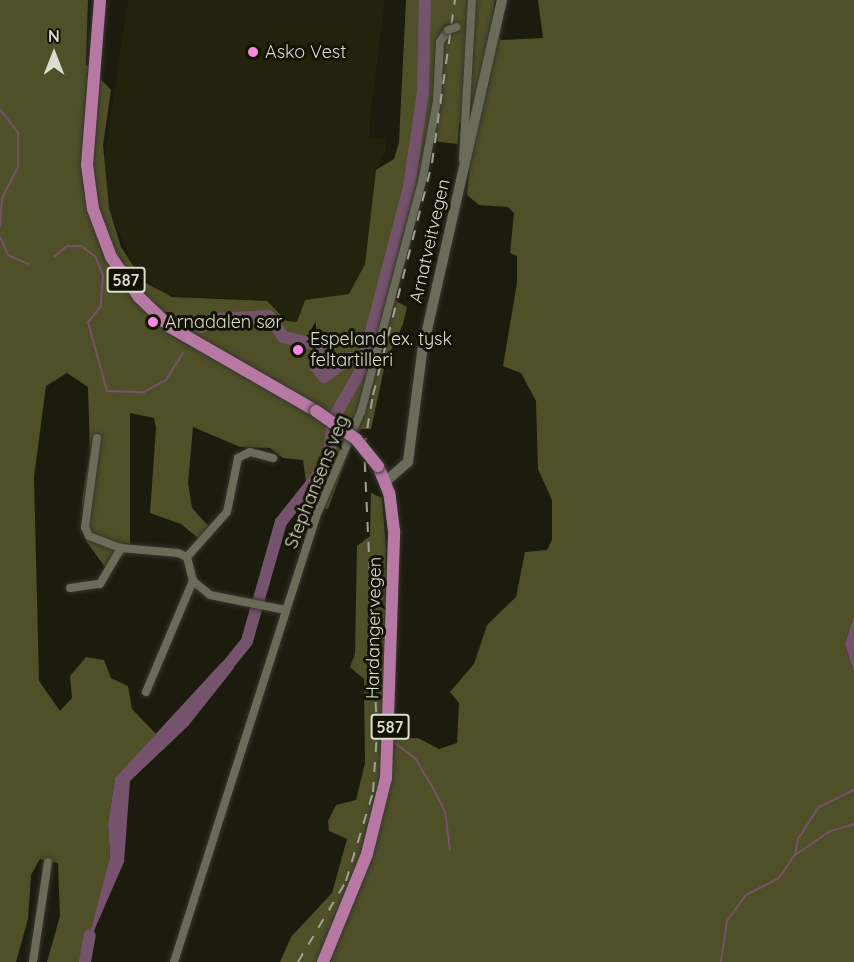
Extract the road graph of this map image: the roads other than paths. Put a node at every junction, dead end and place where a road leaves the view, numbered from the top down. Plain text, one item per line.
1 (100, 0) edge
2 (472, 0) edge
3 (502, 0) edge
4 (470, 24) junction
5 (463, 171) junction
6 (96, 438) dead end
7 (273, 458) dead end
8 (386, 481) junction
9 (121, 548) junction
10 (187, 557) junction
11 (193, 581) junction
12 (70, 588) dead end
13 (286, 610) junction
14 (146, 692) dead end
15 (48, 862) dead end
16 (33, 962) edge
17 (174, 962) edge
18 (323, 962) edge

1 - 8 main road, Hardangervegen / 587, bridge
2 - 4 street
3 - 5 main road, Arnatveitvegen
4 - 5 street
4 - 13 street, Stephansens veg, bridge
5 - 8 main road, Arnatveitvegen
6 - 9 street
7 - 10 street
8 - 18 main road, Hardangervegen / 587
9 - 10 street
9 - 12 street
10 - 11 street
11 - 13 street
11 - 14 street
13 - 17 street, Stephansens veg
15 - 16 street

